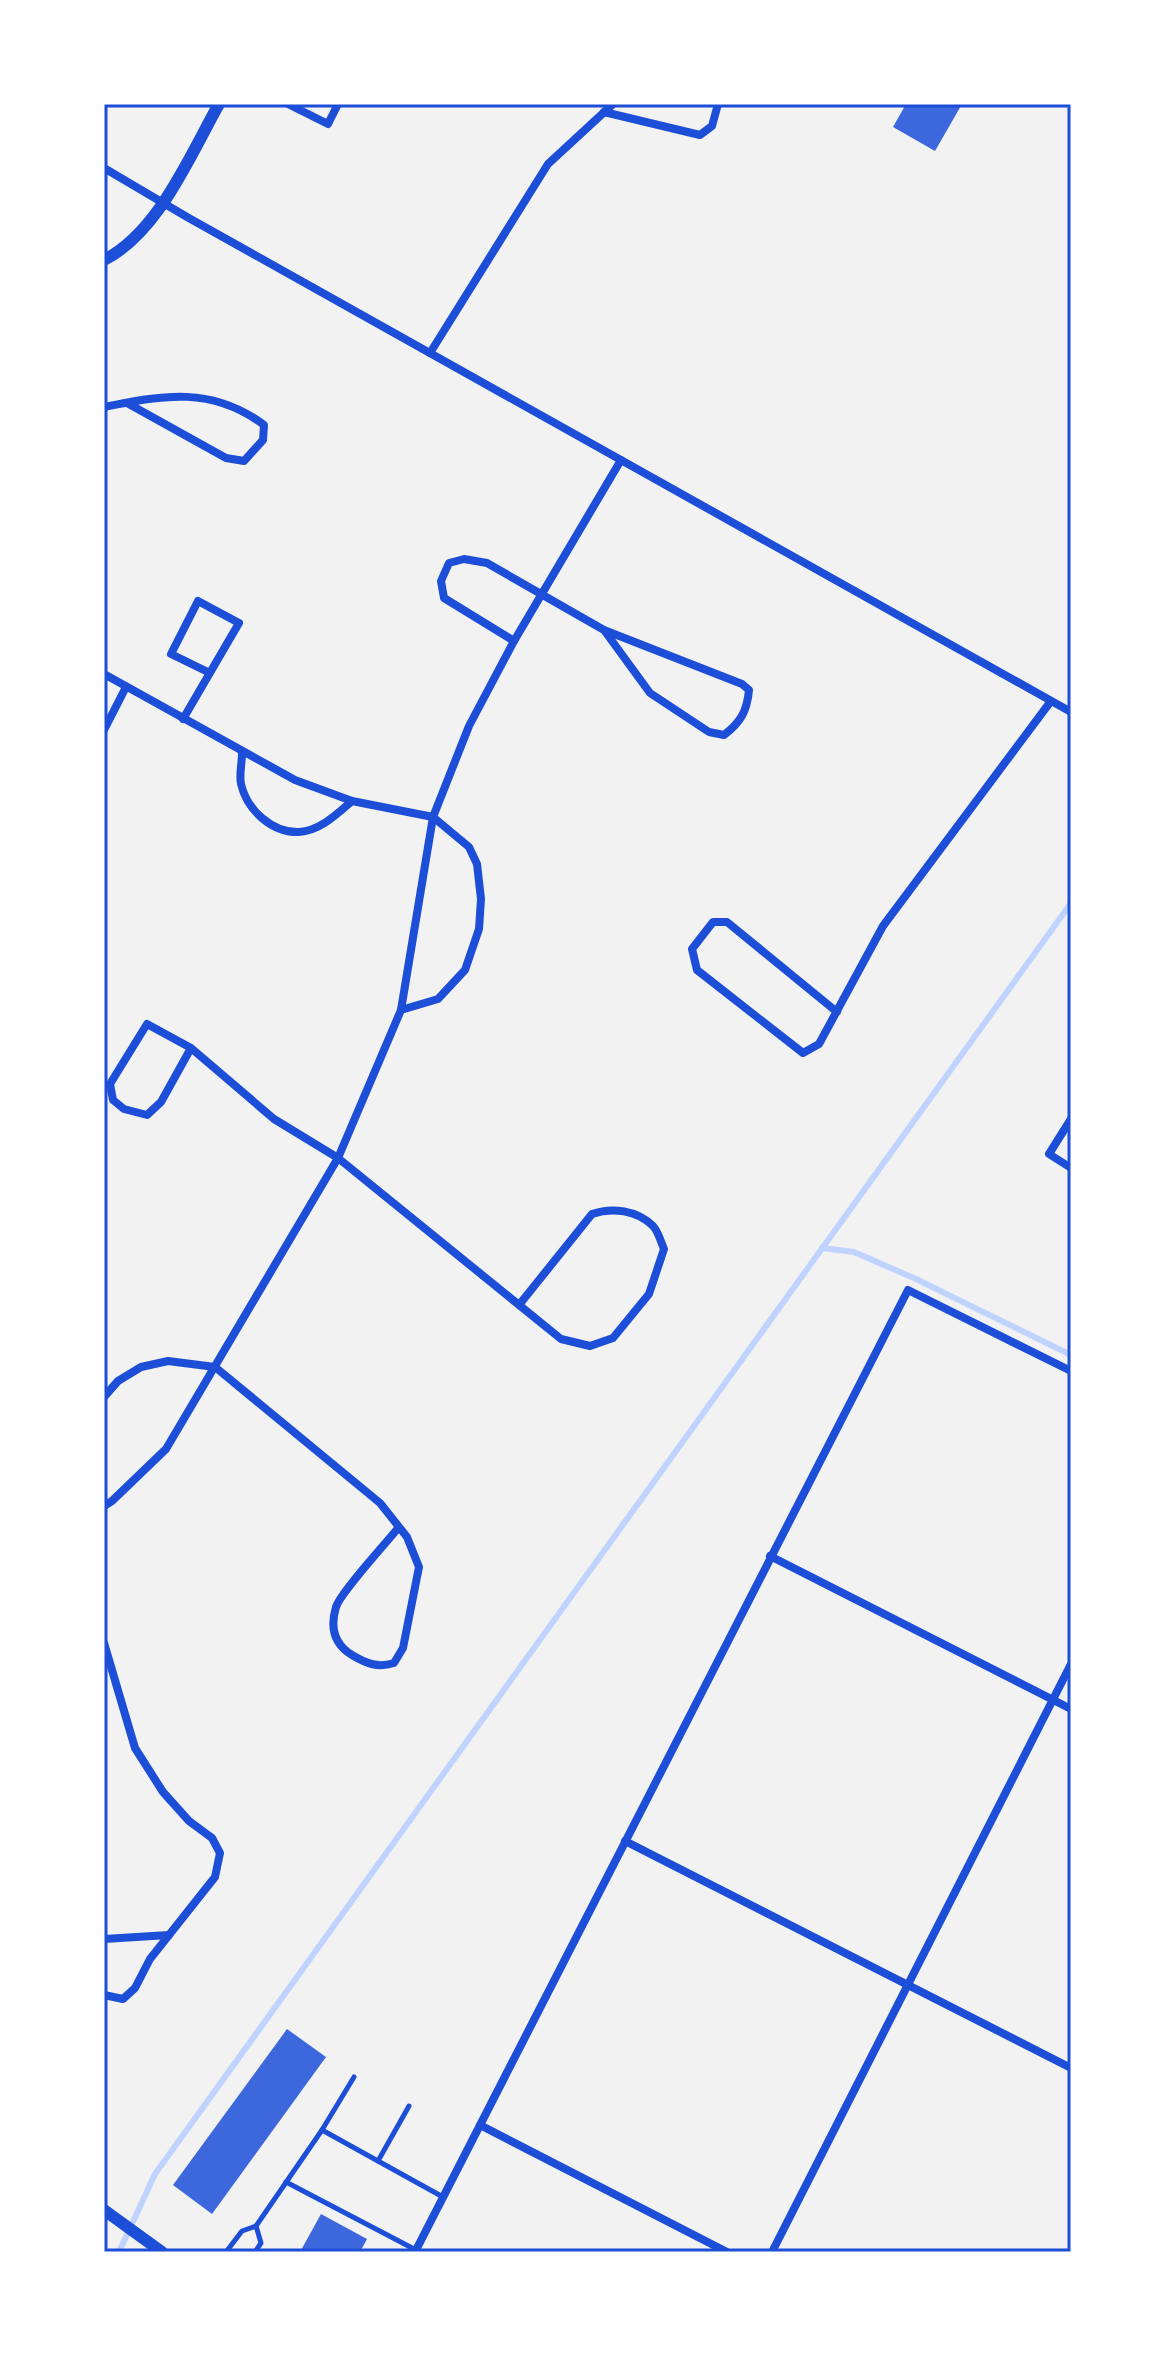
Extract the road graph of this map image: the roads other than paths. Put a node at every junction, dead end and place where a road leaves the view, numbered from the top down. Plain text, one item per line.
1 (219, 104) edge
2 (288, 104) edge
3 (338, 104) edge
4 (613, 104) edge
5 (718, 104) edge
6 (604, 112) junction
7 (104, 168) edge
8 (163, 203) junction
9 (104, 260) edge
10 (430, 353) junction
11 (127, 403) junction
12 (104, 407) edge
13 (621, 460) junction
14 (542, 593) junction
15 (604, 630) junction
16 (514, 641) junction
17 (210, 673) junction
18 (104, 674) edge
19 (126, 687) junction
20 (1051, 701) junction
21 (1071, 712) edge
22 (183, 719) junction
23 (104, 730) edge
24 (242, 753) junction
25 (352, 801) junction
26 (433, 817) junction
27 (401, 1010) junction
28 (837, 1012) junction
29 (191, 1048) junction
30 (1071, 1119) edge
31 (338, 1158) junction
32 (1071, 1168) edge
33 (519, 1305) junction
34 (215, 1367) junction
35 (1071, 1371) edge
36 (104, 1397) edge
37 (104, 1506) edge
38 (399, 1527) junction
39 (770, 1556) junction
40 (104, 1643) edge
41 (1071, 1664) edge
42 (1053, 1700) junction
43 (1071, 1709) edge
44 (625, 1841) junction
45 (169, 1935) junction
46 (104, 1939) edge
47 (908, 1985) junction
48 (104, 1995) edge
49 (1071, 2068) edge
50 (354, 2077) dead end
51 (409, 2106) dead end
52 (480, 2125) junction
53 (322, 2130) junction
54 (378, 2161) junction
55 (286, 2182) junction
56 (443, 2197) junction
57 (104, 2210) edge
58 (256, 2226) junction
59 (416, 2251) edge
60 (162, 2252) edge
61 (226, 2252) edge
62 (255, 2252) edge
63 (727, 2252) edge
64 (772, 2252) edge

1 - 8 main road
2 - 3 street
4 - 6 street
5 - 6 street
6 - 10 street
7 - 8 street
8 - 9 main road
8 - 10 street
10 - 13 street
11 - 11 street
11 - 12 street
13 - 14 street
13 - 20 street
14 - 15 street
14 - 16 street
14 - 16 street
15 - 15 street
16 - 26 street
17 - 17 street
17 - 22 street
18 - 19 street
19 - 22 street
19 - 23 street
20 - 21 street
20 - 28 street
22 - 24 street
24 - 25 street
24 - 25 street
25 - 26 street
26 - 27 street
26 - 27 street
27 - 31 street
28 - 28 street
29 - 29 street
29 - 31 street
30 - 32 street
31 - 33 street
31 - 34 street
33 - 33 street
34 - 36 street
34 - 37 street
34 - 38 street
35 - 39 street
38 - 38 street
39 - 42 street
39 - 44 street
40 - 45 street
41 - 42 street
42 - 43 street
42 - 47 street
44 - 47 street
44 - 52 street
45 - 46 street
45 - 48 street
47 - 49 street
47 - 64 street
50 - 53 lane
51 - 54 lane
52 - 56 street
52 - 63 street
53 - 54 lane
53 - 55 lane
54 - 56 lane
55 - 58 lane
55 - 59 lane
56 - 59 street
57 - 60 main road
58 - 61 lane
58 - 62 lane

